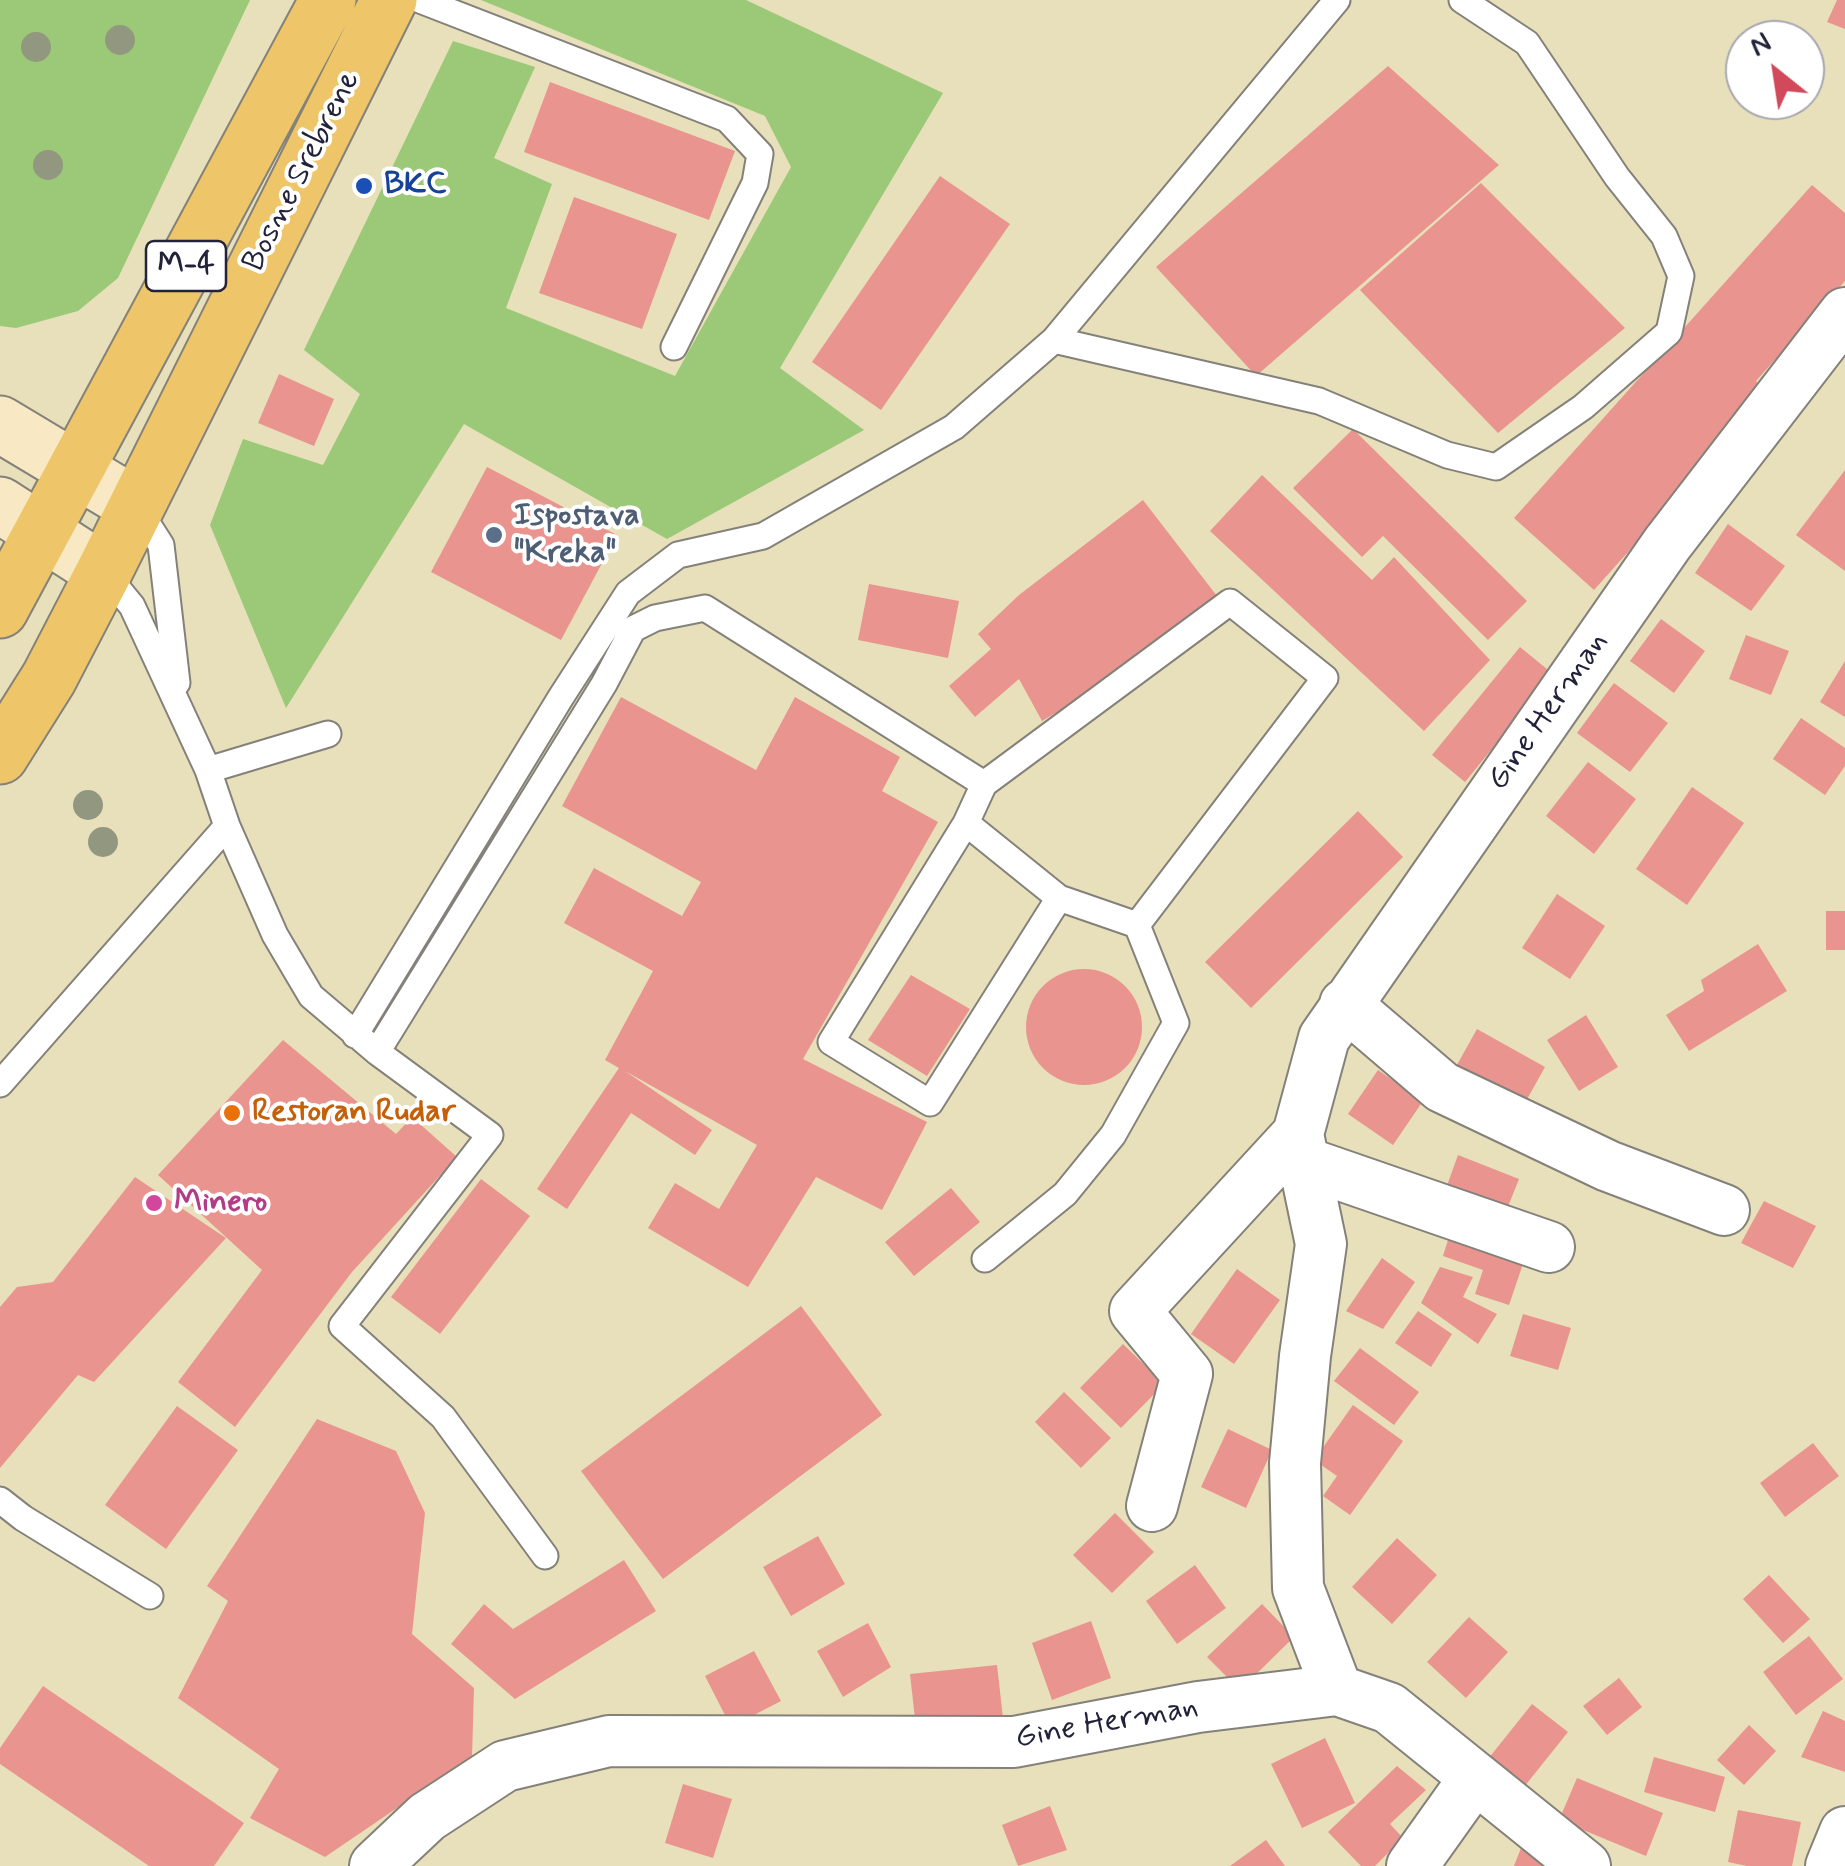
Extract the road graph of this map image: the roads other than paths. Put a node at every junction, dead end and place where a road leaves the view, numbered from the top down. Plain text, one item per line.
1 (328, 0) edge
2 (389, 0) edge
3 (420, 0) edge
4 (1337, 0) edge
5 (1462, 0) edge
6 (1845, 314) edge
7 (1054, 340) junction
8 (674, 347) dead end
9 (0, 424) edge
10 (76, 469) junction
11 (135, 505) junction
12 (22, 519) edge
13 (104, 572) junction
14 (0, 610) edge
15 (180, 708) junction
16 (328, 734) dead end
17 (0, 756) edge
18 (208, 770) junction
19 (984, 784) junction
20 (966, 823) junction
21 (227, 826) junction
22 (1059, 898) junction
23 (1137, 924) junction
24 (1345, 1004) junction
25 (355, 1034) junction
26 (377, 1052) junction
27 (0, 1084) edge
28 (1302, 1148) junction
29 (1724, 1210) dead end
30 (1549, 1247) dead end
31 (985, 1258) dead end
32 (0, 1500) edge
33 (1152, 1506) dead end
34 (545, 1556) dead end
35 (150, 1596) dead end
36 (1337, 1690) junction
37 (1474, 1779) junction
38 (1845, 1832) edge
39 (375, 1866) edge
40 (1412, 1866) edge
41 (1585, 1866) edge
42 (1831, 1866) edge

1 - 10 main road, Bosne Srebrene / M-4
2 - 11 main road, Bosne Srebrene / M-4
3 - 8 lane
4 - 7 lane
5 - 7 lane
6 - 24 street, Gine Herman
7 - 25 lane
9 - 10 main road
10 - 11 main road
10 - 12 main road, Bosne Srebrene / M-4
11 - 13 main road, M-4
11 - 15 lane
12 - 13 main road
12 - 14 main road, M-4
13 - 15 lane
13 - 17 main road, M-4
15 - 18 lane
16 - 18 lane
18 - 21 lane
19 - 20 lane
19 - 23 lane
19 - 26 lane
20 - 22 lane
20 - 22 lane
21 - 25 lane
21 - 27 lane
22 - 23 lane
23 - 31 lane
24 - 28 street, Gine Herman
24 - 29 street
25 - 26 lane
26 - 34 lane
28 - 30 street
28 - 33 street, Gine Herman
28 - 36 street, Gine Herman
32 - 35 lane
36 - 37 street
36 - 39 street, Gine Herman
37 - 40 street
37 - 41 street
38 - 42 street

